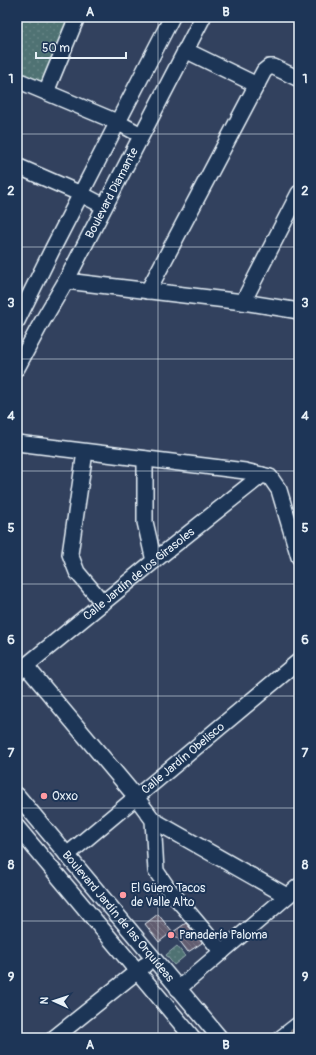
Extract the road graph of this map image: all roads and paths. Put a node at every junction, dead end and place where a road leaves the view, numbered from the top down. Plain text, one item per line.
1 (77, 17) edge
2 (172, 17) edge
3 (203, 17) edge
4 (185, 50) junction
5 (299, 79) edge
6 (17, 80) edge
7 (257, 85) junction
8 (46, 92) junction
9 (117, 122) junction
10 (141, 134) junction
11 (17, 166) edge
12 (81, 194) junction
13 (299, 194) edge
14 (104, 206) junction
15 (66, 281) junction
16 (148, 292) junction
17 (243, 302) junction
18 (299, 311) edge
19 (17, 321) edge
20 (17, 368) edge
21 (17, 444) edge
22 (85, 452) junction
23 (145, 459) junction
24 (262, 475) junction
25 (299, 557) edge
26 (154, 561) junction
27 (103, 603) junction
28 (299, 660) edge
29 (22, 670) edge
30 (17, 795) edge
31 (136, 797) junction
32 (153, 820) junction
33 (17, 827) edge
34 (67, 855) junction
35 (299, 886) edge
36 (287, 896) junction
37 (222, 952) junction
38 (153, 958) junction
39 (138, 971) junction
40 (178, 989) junction
41 (299, 1024) edge
42 (299, 1036) edge
43 (221, 1037) edge
44 (54, 1038) edge
45 (193, 1038) edge
46 (281, 1038) edge
47 (296, 1038) edge

1 - 8 street
2 - 9 street
3 - 4 street, Boulevard Diamante
4 - 7 street
4 - 10 street, Boulevard Diamante
5 - 7 street
6 - 8 street
7 - 16 street
8 - 9 street
9 - 10 street
9 - 12 street
10 - 14 street, Boulevard Diamante
11 - 12 street
12 - 14 street
12 - 19 street
13 - 17 street
14 - 15 street, Boulevard Diamante
15 - 16 street
15 - 20 street, Boulevard Diamante
16 - 17 street
17 - 18 street
21 - 22 street
22 - 23 street
22 - 27 street
23 - 24 street
23 - 26 street
24 - 25 street
24 - 26 street, Calle Jardín de los Girasoles
26 - 27 street, Calle Jardín de los Girasoles
27 - 29 street, Calle Jardín de los Girasoles
28 - 31 street, Calle Jardín Obelisco
29 - 31 street
30 - 34 street, Boulevard Jardín de las Orquídeas
31 - 32 street
31 - 34 street, Calle Jardín Obelisco
32 - 36 street
32 - 37 street
33 - 39 street, Boulevard Jardín de las Orquídeas
34 - 38 street, Boulevard Jardín de las Orquídeas
35 - 36 street
36 - 37 street
37 - 40 street
38 - 39 street
38 - 40 street, Boulevard Jardín de las Orquídeas
39 - 44 street
39 - 45 street, Boulevard Jardín de las Orquídeas
40 - 43 street, Boulevard Jardín de las Orquídeas
41 - 46 street
42 - 47 main road

